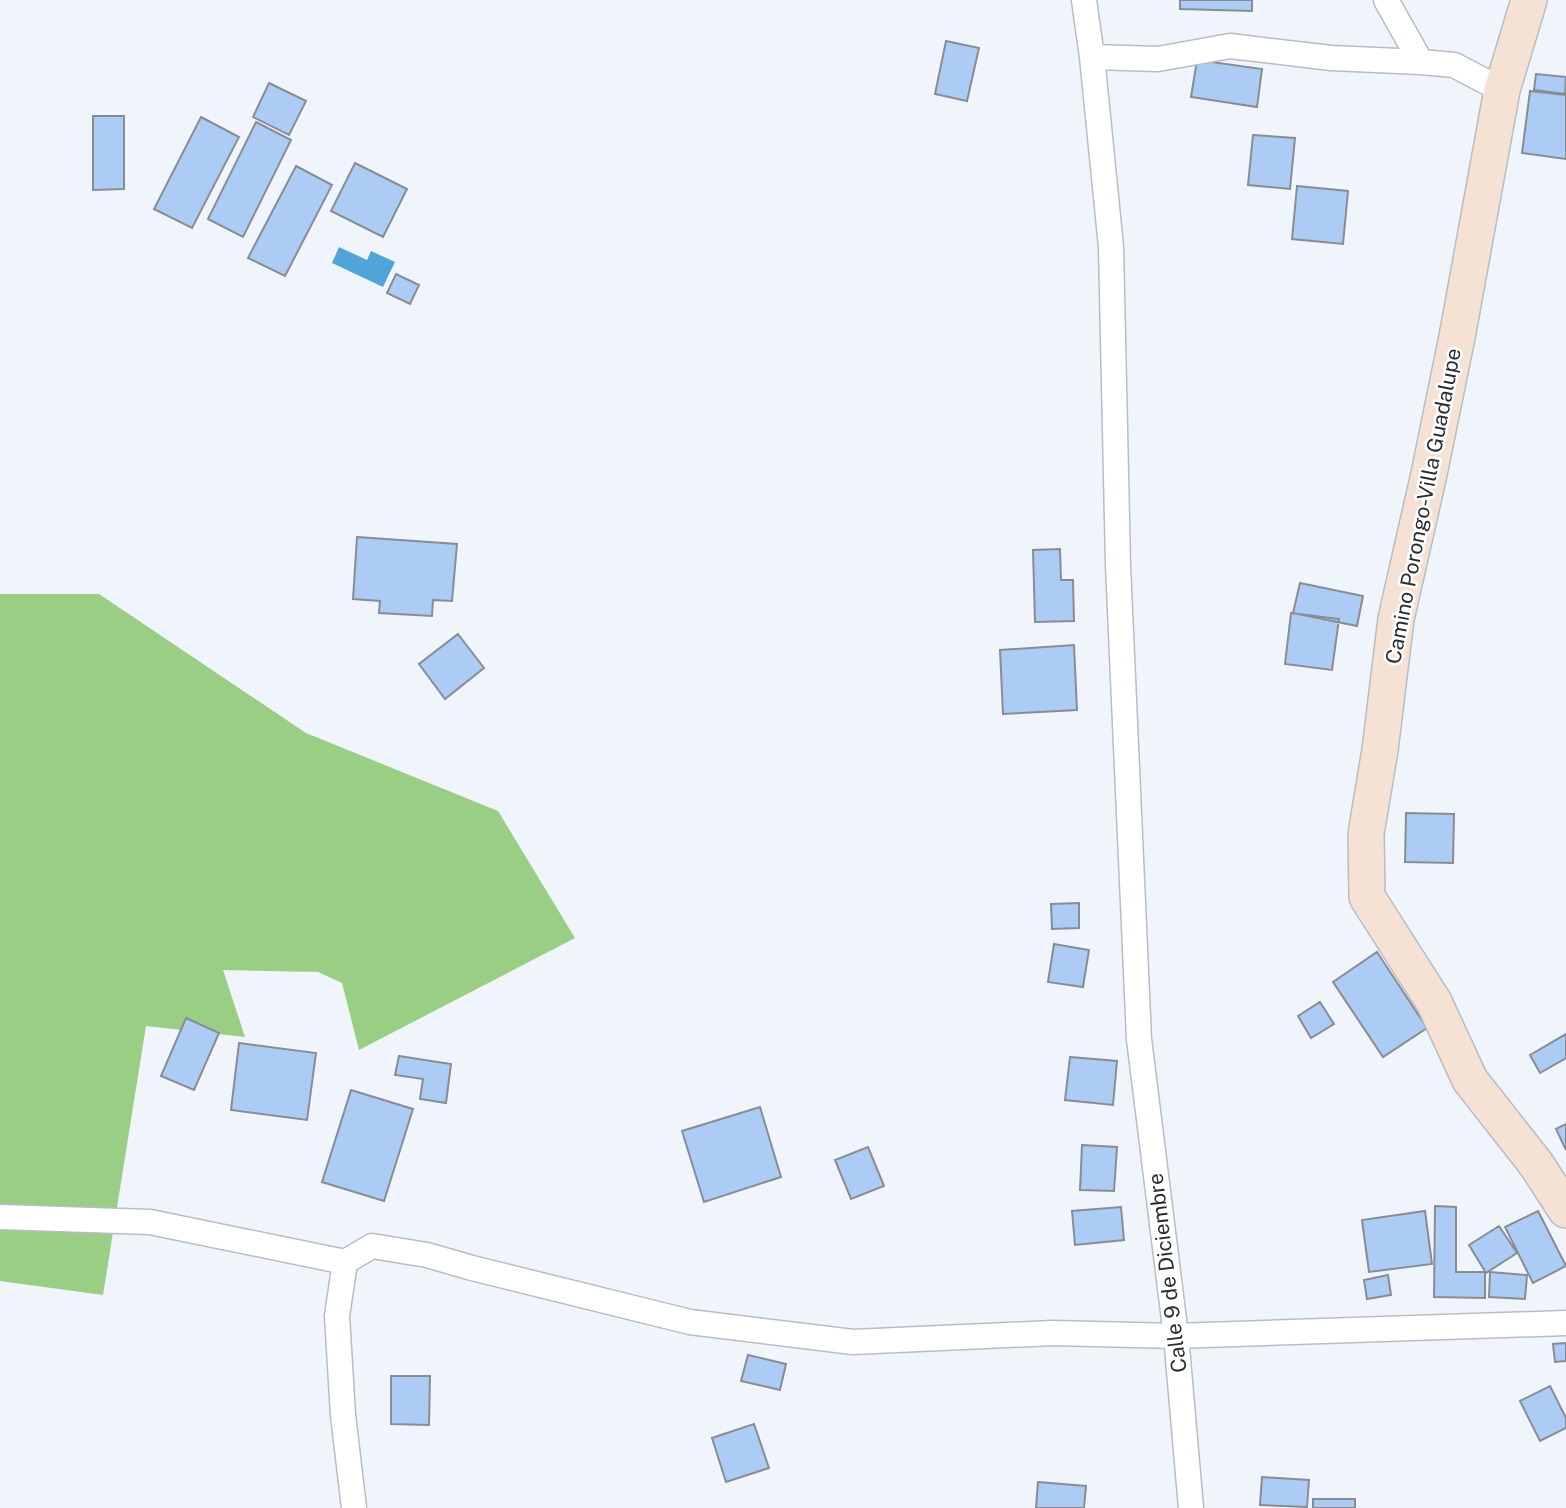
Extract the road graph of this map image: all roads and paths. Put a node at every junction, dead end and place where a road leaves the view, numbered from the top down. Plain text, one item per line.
1 (1084, 0) edge
2 (1385, 0) edge
3 (1529, 0) edge
4 (1091, 57) junction
5 (1421, 62) junction
6 (1502, 90) junction
7 (1566, 1210) edge
8 (0, 1217) edge
9 (345, 1262) junction
10 (1566, 1323) edge
11 (1176, 1336) junction
12 (354, 1508) edge
13 (1191, 1508) edge

1 - 4 street, Calle 9 de Diciembre
2 - 5 street
3 - 6 street, Camino Porongo-Villa Guadalupe
4 - 5 street
4 - 11 street, Calle 9 de Diciembre
5 - 6 street
6 - 7 street, Camino Porongo-Villa Guadalupe
8 - 9 street
9 - 11 street
9 - 12 street
10 - 11 street
11 - 13 street, Calle 9 de Diciembre

